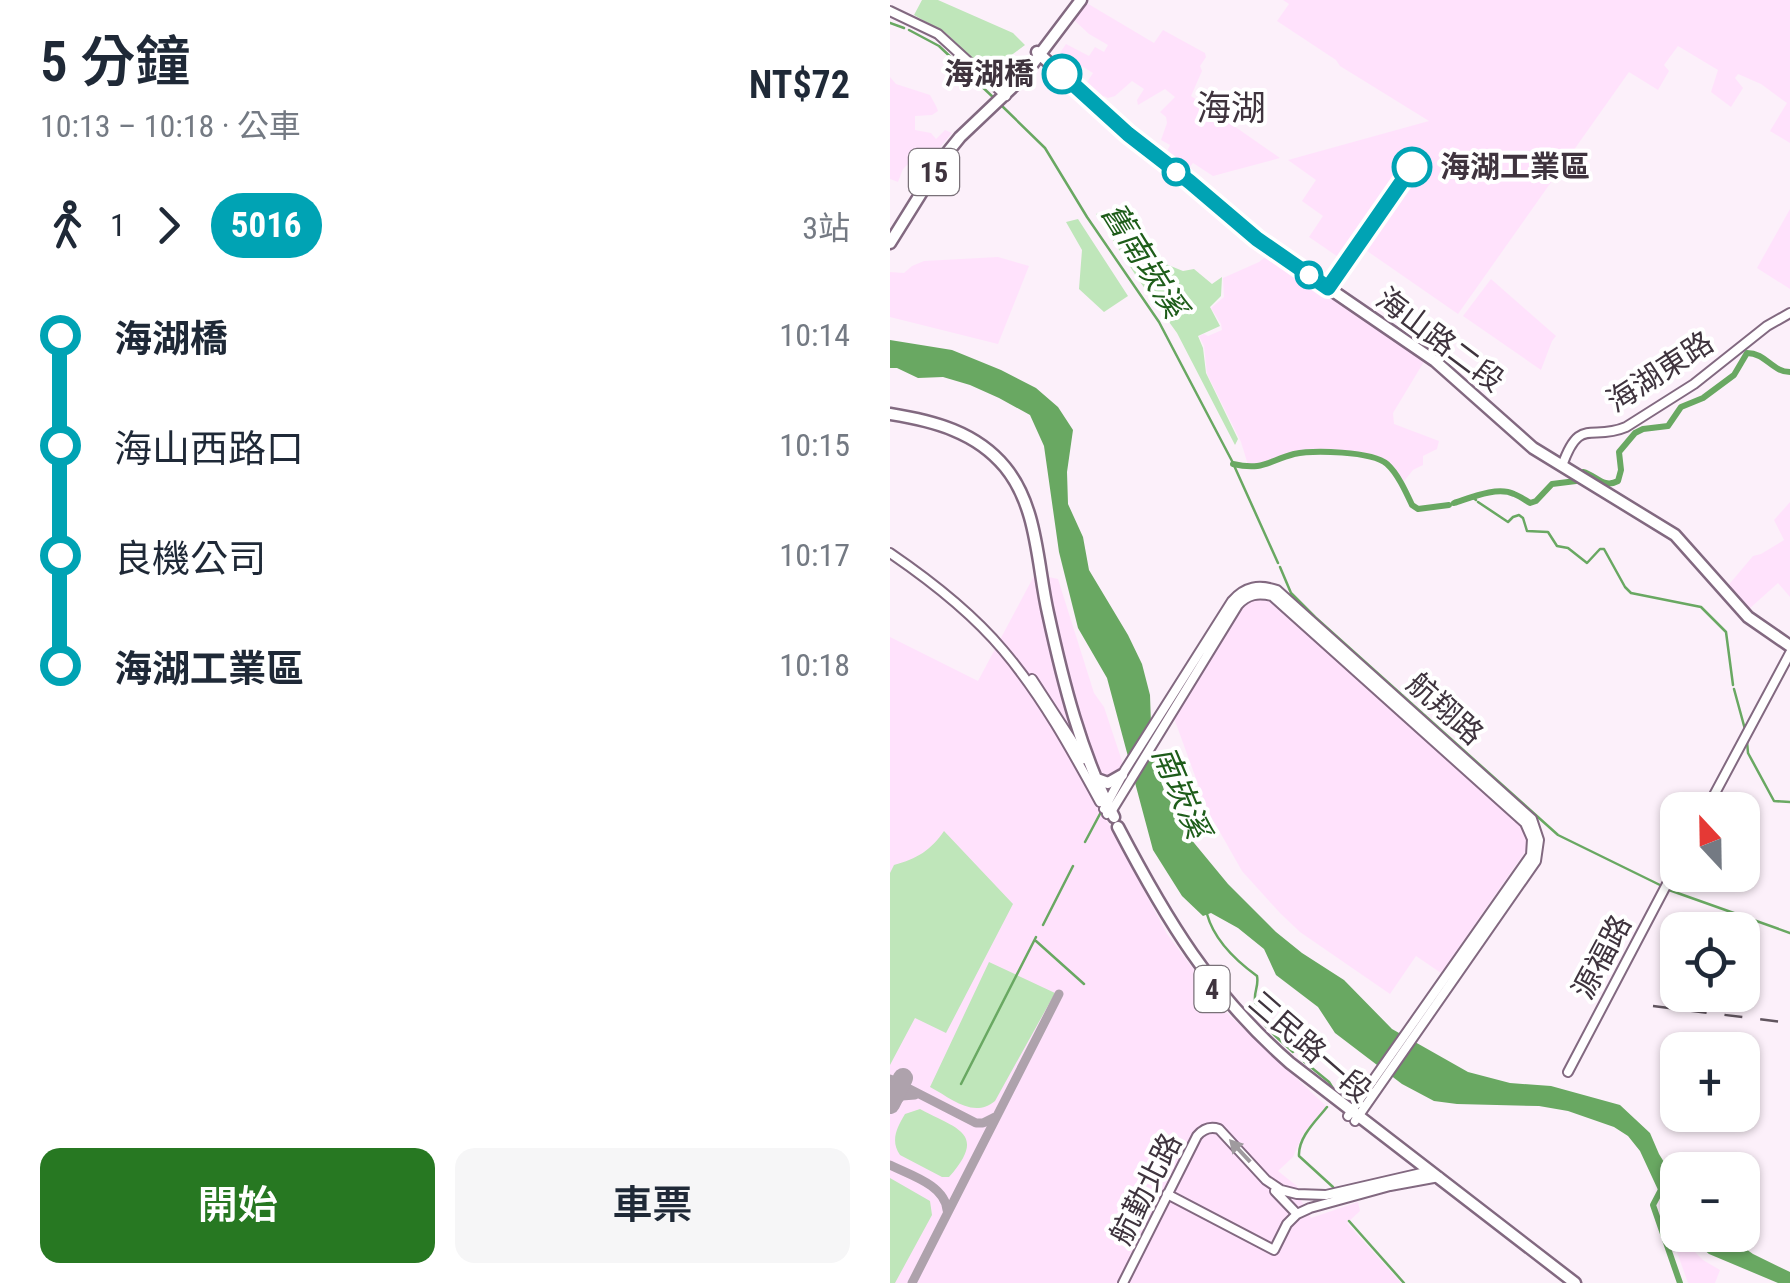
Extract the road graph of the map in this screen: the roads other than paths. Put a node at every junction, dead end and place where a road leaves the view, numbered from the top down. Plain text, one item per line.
1 (1078, 0) edge
2 (890, 11) edge
3 (1039, 53) junction
4 (1003, 95) junction
5 (989, 107) junction
6 (890, 234) edge
7 (890, 243) edge
8 (1790, 313) edge
9 (890, 417) edge
10 (1562, 466) junction
11 (890, 550) edge
12 (1790, 650) edge
13 (1790, 662) edge
14 (1084, 759) junction
15 (1125, 775) junction
16 (1095, 777) junction
17 (1717, 792) edge
18 (1718, 792) edge
19 (1109, 814) junction
20 (1663, 892) edge
21 (1667, 892) edge
22 (1418, 1025) junction
23 (1384, 1072) junction
24 (1363, 1095) junction
25 (1340, 1103) junction
26 (1353, 1116) junction
27 (1431, 1175) junction
28 (1266, 1180) junction
29 (1167, 1194) junction
30 (1297, 1214) junction
31 (1123, 1283) edge
32 (1567, 1283) edge
33 (1575, 1283) edge

1 - 3 main road, 15
2 - 4 street
3 - 4 main road, 15
3 - 10 main road, 海山路二段
4 - 5 main road, 15
5 - 6 main road, 15
5 - 7 main road, 15
8 - 10 street, 海湖東路
9 - 14 main road, 4
9 - 16 main road, 4
10 - 12 main road, 海山路二段
11 - 14 street, 三民路一段
11 - 19 street, 三民路一段
12 - 17 street
13 - 18 street
14 - 19 main road, 4
15 - 16 main road
15 - 19 street, 航翔路
15 - 22 street, 航翔路
15 - 22 street, 航翔路
16 - 19 main road, 4
19 - 25 main road, 三民路一段 / 4
19 - 26 main road, 三民路一段 / 4
20 - 21 street, 源福路
22 - 23 street, 航翔路
23 - 24 street, 航翔路
23 - 26 street, 航翔路
24 - 25 street
24 - 26 street, 航翔路
25 - 26 main road, 三民路一段 / 4
26 - 27 main road, 三民路一段 / 4
27 - 28 street, 航勤北路
27 - 30 street
27 - 32 main road, 4
27 - 33 main road, 4
28 -> 29 street, 航勤北路
28 - 30 street
29 - 30 street
29 - 31 street, 航勤北路

